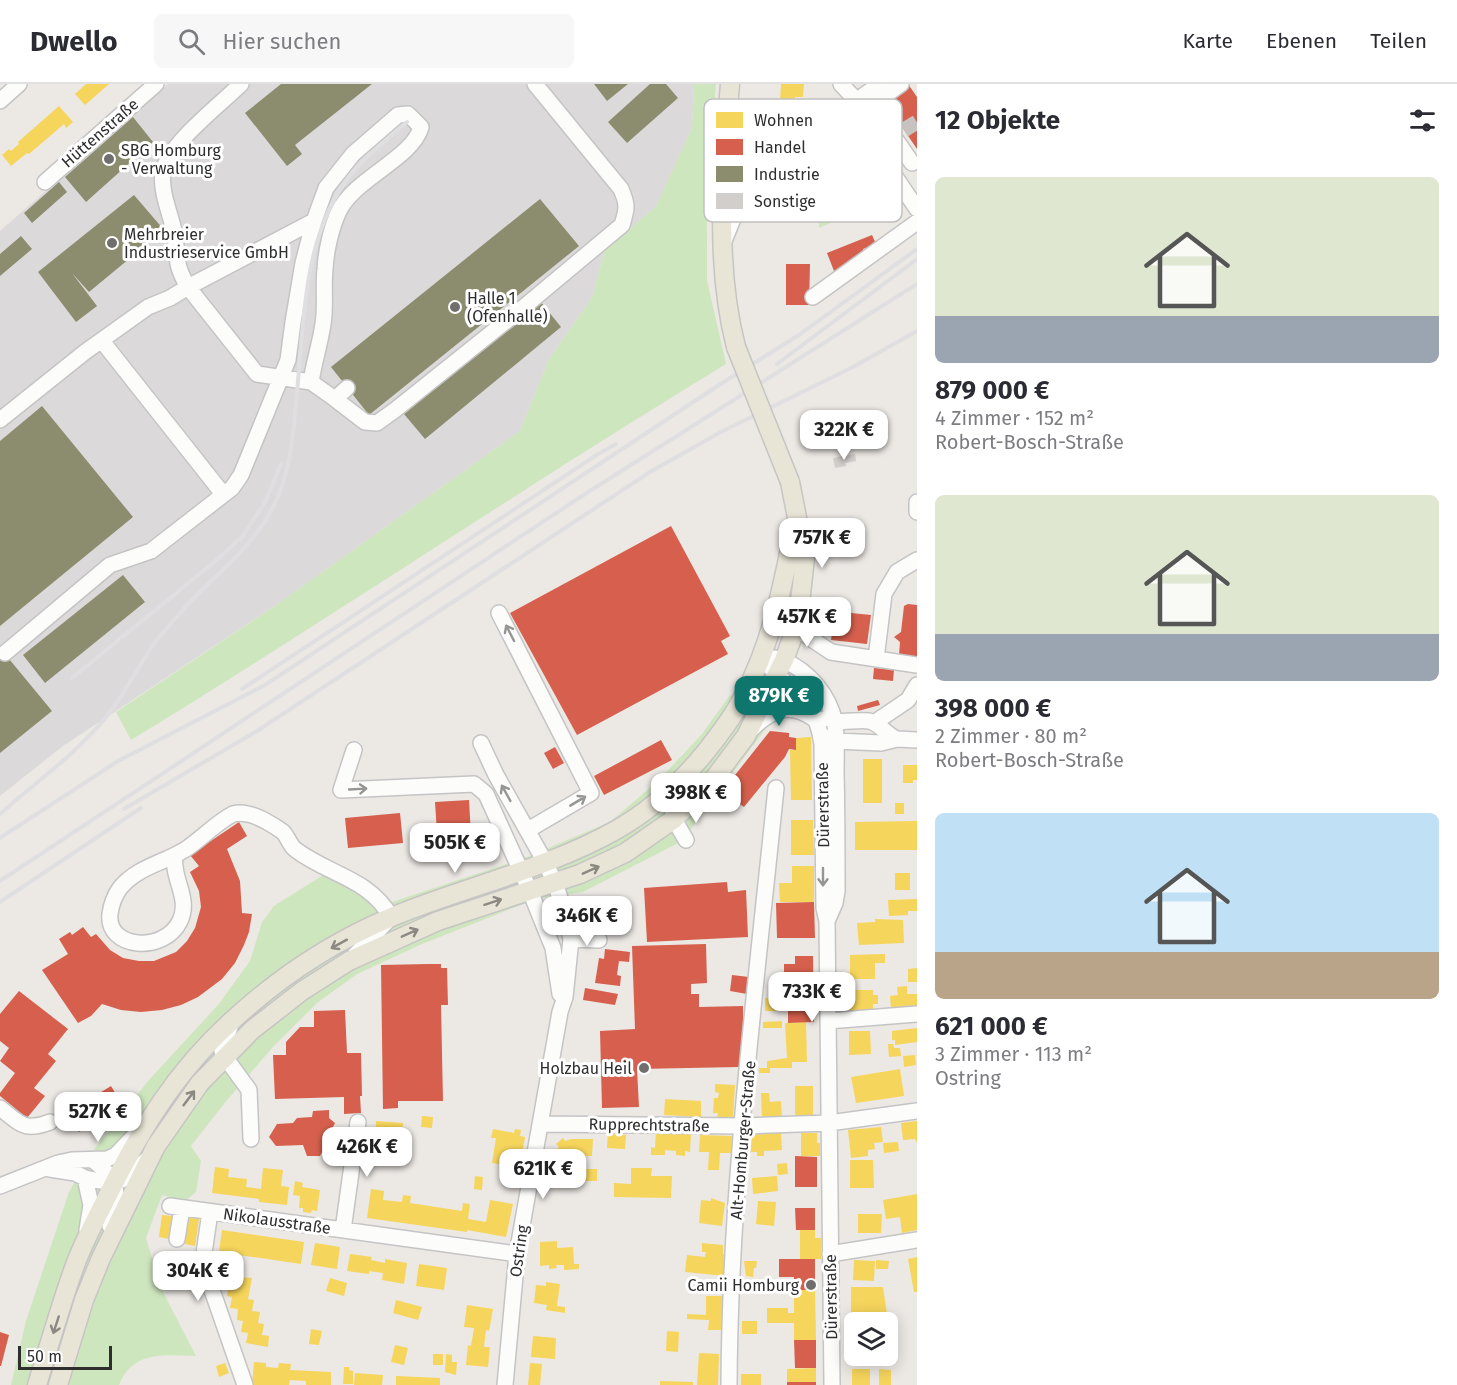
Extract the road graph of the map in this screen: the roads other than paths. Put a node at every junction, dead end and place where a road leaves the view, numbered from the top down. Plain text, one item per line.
1 (20, 84) edge
2 (156, 84) edge
3 (241, 84) edge
4 (535, 84) edge
5 (730, 84) edge
6 (841, 84) edge
7 (880, 84) edge
8 (901, 84) edge
9 (729, 99) edge
10 (855, 99) edge
11 (863, 99) edge
12 (868, 99) edge
13 (0, 101) edge
14 (902, 141) edge
15 (912, 163) dead end
16 (45, 182) dead end
17 (902, 182) edge
18 (917, 209) edge
19 (314, 221) junction
20 (724, 222) edge
21 (732, 222) edge
22 (917, 222) edge
23 (724, 240) junction
24 (188, 287) junction
25 (813, 297) dead end
26 (102, 341) junction
27 (282, 378) junction
28 (311, 382) junction
29 (347, 388) dead end
30 (335, 399) junction
31 (0, 420) edge
32 (223, 494) junction
33 (917, 502) edge
34 (917, 512) edge
35 (796, 513) junction
36 (917, 560) edge
37 (777, 610) junction
38 (499, 613) dead end
39 (795, 626) junction
40 (5, 653) dead end
41 (762, 657) junction
42 (876, 659) junction
43 (917, 665) edge
44 (780, 667) junction
45 (917, 685) edge
46 (816, 721) junction
47 (834, 722) junction
48 (874, 723) junction
49 (746, 736) junction
50 (897, 739) junction
51 (917, 740) edge
52 (836, 741) junction
53 (481, 743) dead end
54 (354, 750) dead end
55 (776, 788) dead end
56 (670, 790) junction
57 (674, 819) junction
58 (528, 830) junction
59 (686, 840) dead end
60 (176, 855) junction
61 (545, 862) junction
62 (521, 872) junction
63 (555, 883) junction
64 (530, 891) junction
65 (391, 917) junction
66 (827, 921) junction
67 (571, 939) junction
68 (599, 940) dead end
69 (349, 961) junction
70 (560, 1012) junction
71 (917, 1014) edge
72 (232, 1020) junction
73 (828, 1021) junction
74 (225, 1057) junction
75 (0, 1108) edge
76 (154, 1110) junction
77 (917, 1111) edge
78 (50, 1122) dead end
79 (358, 1122) dead end
80 (829, 1123) junction
81 (541, 1124) junction
82 (743, 1126) junction
83 (251, 1139) dead end
84 (156, 1146) junction
85 (93, 1160) junction
86 (41, 1169) junction
87 (85, 1178) junction
88 (114, 1182) junction
89 (0, 1186) edge
90 (210, 1212) junction
91 (343, 1230) junction
92 (177, 1239) dead end
93 (917, 1240) edge
94 (517, 1254) junction
95 (831, 1254) junction
96 (78, 1258) junction
97 (101, 1258) junction
98 (37, 1385) edge
99 (58, 1385) edge
100 (245, 1385) edge
101 (505, 1385) edge
102 (729, 1385) edge
103 (832, 1385) edge

1 - 13 street
2 - 16 street, Hüttenstraße
3 - 24 street
4 - 30 street
5 - 9 main road
6 - 10 street
7 - 11 street
8 - 12 street
14 - 15 street
17 - 18 street
19 - 24 street
19 - 27 street
19 - 28 street
20 - 23 main road
21 - 23 street
22 - 25 street
23 - 35 main road, bridge
24 - 26 street
24 - 27 street
26 - 31 street
26 - 32 street
27 - 28 street
27 - 32 street
28 - 30 street
29 - 30 street
32 - 40 street
33 - 34 street
35 - 37 main road
35 - 39 main road
36 - 42 street
37 - 39 street
37 - 41 main road
58 -> 38 street
39 - 42 street
39 - 44 main road
41 - 44 street, Dürerstraße
41 - 56 main road
42 - 43 street
44 - 46 street, Dürerstraße
44 - 47 street, Dürerstraße
44 - 49 main road
45 - 48 street
46 - 47 street
46 - 49 street
46 - 52 street
46 -> 66 street, Dürerstraße
47 - 48 street
47 - 52 street, Dürerstraße
48 - 50 street
49 - 57 main road
50 - 51 street
50 - 52 street
52 - 66 street, Dürerstraße
58 -> 53 street, Ostring
54 -> 62 street, Ostring
55 - 82 street, Alt-Homburger-Straße
56 - 57 street
56 - 61 main road
57 - 59 street
63 -> 57 main road
58 - 61 street, Ostring
60 - 60 street
60 - 65 street
61 - 62 main road
61 - 63 street, Ostring
62 - 64 street, Ostring
62 - 65 main road
63 - 64 main road
63 - 67 street, Ostring
69 -> 64 main road
64 - 70 street, Ostring
65 - 69 street
65 -> 72 main road
66 - 73 street, Dürerstraße
67 - 68 street
67 - 70 street, Ostring
69 - 74 main road
70 - 81 street, Ostring
71 - 73 street
72 - 74 street
72 - 76 main road
73 - 80 street, Dürerstraße
74 - 83 street
84 -> 74 main road
75 - 78 street
76 - 85 street
76 - 88 main road
77 - 80 street, Rupprechtstraße
79 - 91 street, Nikolausstraße
80 - 82 street, Rupprechtstraße
80 - 95 street, Dürerstraße
81 - 82 street, Rupprechtstraße
81 - 94 street, Ostring
82 - 102 street, Alt-Homburger-Straße
84 - 88 street
84 - 97 main road
85 - 86 street
85 - 88 street
86 - 87 street
86 - 89 street
87 - 88 street
87 - 96 street
88 - 96 main road
88 - 97 street
90 - 91 street, Nikolausstraße
90 - 92 street
90 - 100 street, Nikolausstraße
91 - 94 street, Nikolausstraße
93 - 95 street
94 - 101 street, Ostring
95 - 103 street, Dürerstraße
96 -> 98 main road
97 - 99 main road

